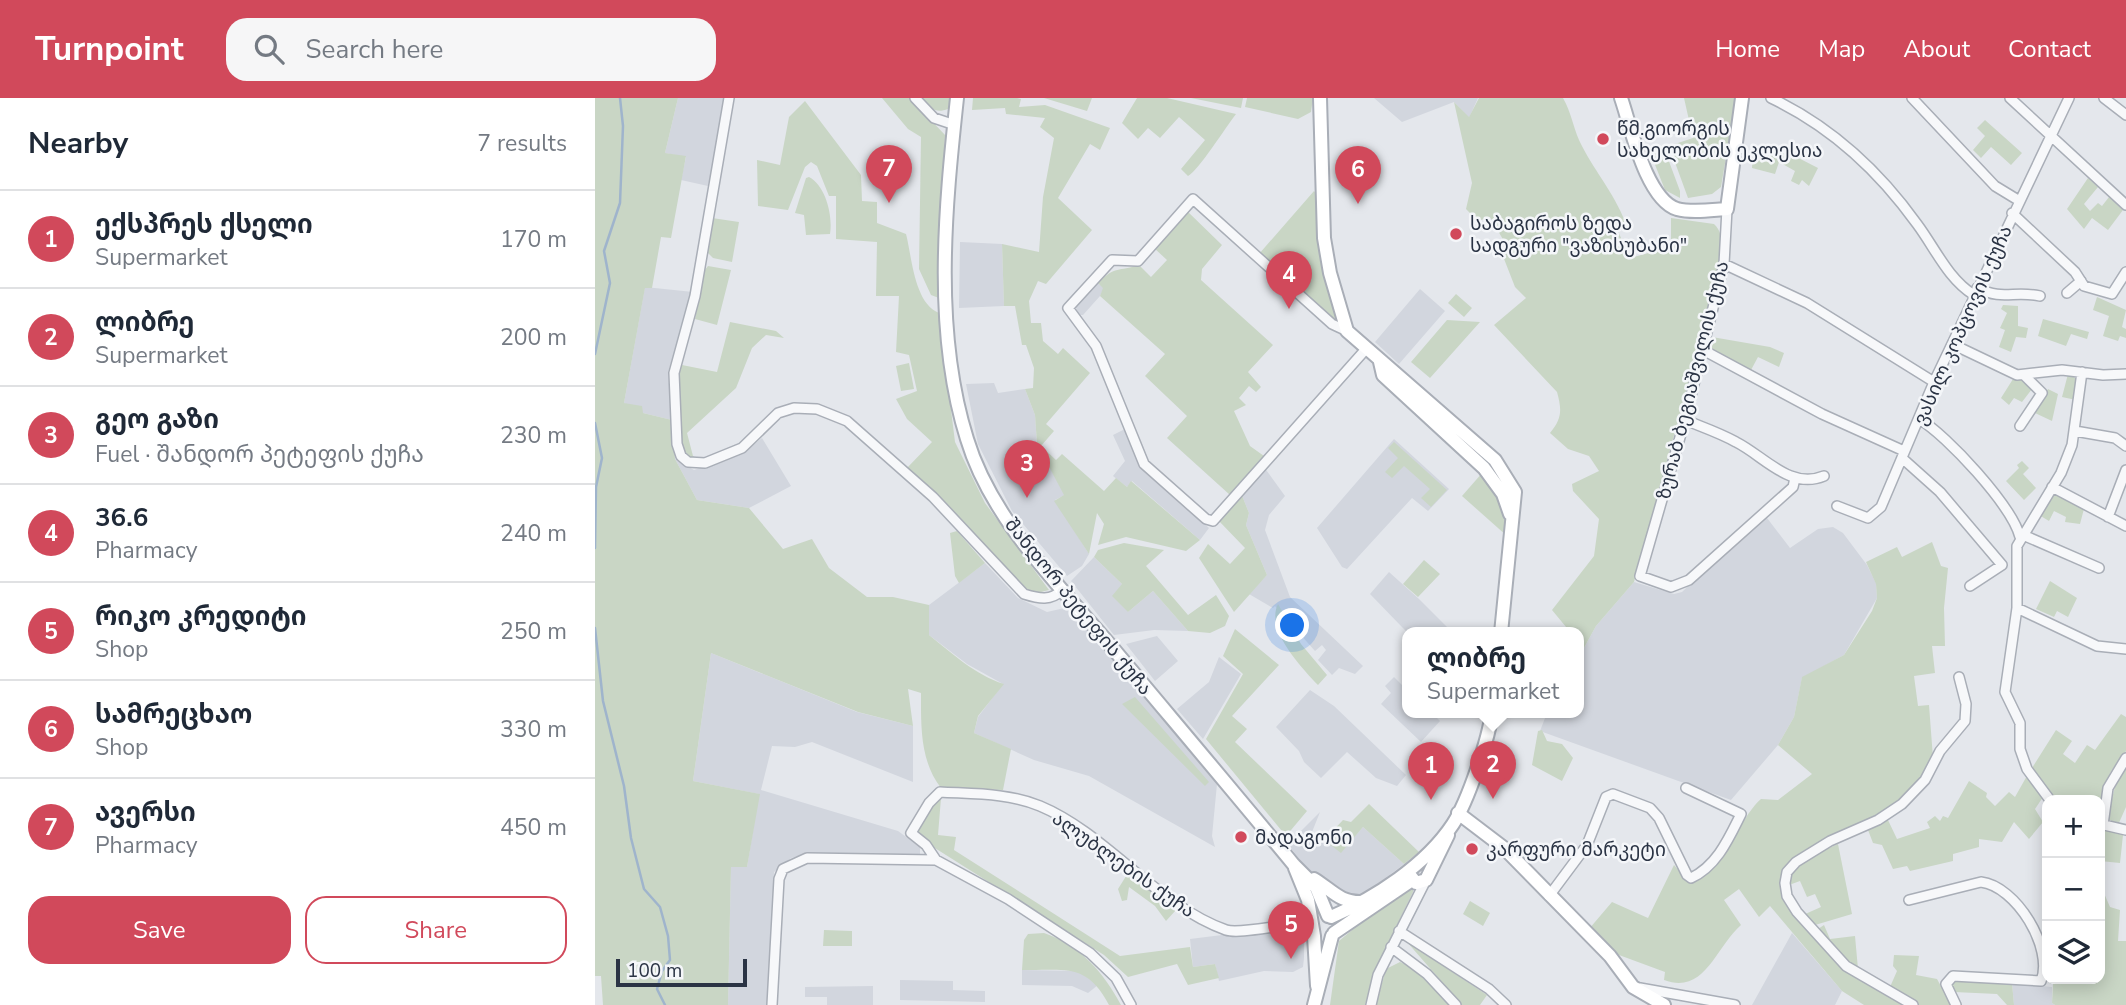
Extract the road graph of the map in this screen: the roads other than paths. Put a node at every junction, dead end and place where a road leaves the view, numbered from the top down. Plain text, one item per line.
1 (729, 98) edge
2 (915, 98) edge
3 (957, 98) edge
4 (1320, 98) edge
5 (1621, 98) edge
6 (1742, 98) edge
7 (1771, 98) edge
8 (1912, 98) edge
9 (2010, 98) edge
10 (2069, 98) edge
11 (2104, 98) edge
12 (2126, 115) edge
13 (954, 125) junction
14 (2050, 137) junction
15 (2018, 200) junction
16 (2126, 205) edge
17 (1727, 209) junction
18 (2012, 213) junction
19 (1724, 264) junction
20 (2126, 272) edge
21 (2081, 281) junction
22 (1976, 292) junction
23 (2067, 293) dead end
24 (2040, 296) dead end
25 (1347, 331) junction
26 (1952, 344) junction
27 (1366, 349) junction
28 (1703, 350) junction
29 (2082, 372) junction
30 (2126, 374) edge
31 (2025, 376) junction
32 (1934, 382) junction
33 (1919, 419) junction
34 (1685, 420) junction
35 (2020, 426) dead end
36 (2075, 431) junction
37 (2126, 446) edge
38 (1903, 455) junction
39 (2126, 470) edge
40 (1824, 476) dead end
41 (1795, 478) junction
42 (2052, 487) junction
43 (1837, 506) dead end
44 (2108, 517) junction
45 (2126, 526) edge
46 (2021, 536) junction
47 (2099, 568) dead end
48 (1970, 586) dead end
49 (1063, 590) junction
50 (2017, 608) junction
51 (1502, 627) edge
52 (2126, 649) edge
53 (1959, 677) dead end
54 (1491, 718) edge
55 (2126, 758) edge
56 (1686, 788) dead end
57 (2046, 795) edge
58 (2105, 808) edge
59 (1456, 818) junction
60 (2105, 826) edge
61 (2126, 830) edge
62 (936, 860) junction
63 (1294, 865) junction
64 (1306, 874) junction
65 (1417, 875) junction
66 (1549, 896) junction
67 (1909, 900) dead end
68 (1363, 902) junction
69 (1330, 917) junction
70 (1312, 927) junction
71 (1399, 931) junction
72 (1333, 935) junction
73 (1391, 947) junction
74 (1317, 986) junction
75 (1633, 987) junction
76 (772, 1005) edge
77 (1131, 1005) edge
78 (1314, 1005) edge
79 (1371, 1005) edge
80 (1456, 1005) edge
81 (1506, 1005) edge
82 (1664, 1005) edge
83 (1735, 1005) edge
84 (1913, 1005) edge
85 (1956, 1005) edge

1 - 49 street
2 - 13 street
3 - 13 street, შანდორ პეტეფის ქუჩა
4 - 25 street
5 - 17 street
6 - 17 street, ზურაბ ბეგიაშვილის ქუჩა
7 - 22 street
8 - 15 street
9 - 14 street
10 - 14 street, ვასილ კოპცოვის ქუჩა
11 - 12 street
13 - 49 street, შანდორ პეტეფის ქუჩა
14 - 15 street, ვასილ კოპცოვის ქუჩა
14 - 16 street
15 - 18 street, ვასილ კოპცოვის ქუჩა
17 - 19 street, ზურაბ ბეგიაშვილის ქუჩა
18 - 21 street
18 - 22 street, ვასილ კოპცოვის ქუჩა
19 - 28 street, ზურაბ ბეგიაშვილის ქუჩა
19 - 32 street
20 - 21 street
21 - 23 street
22 - 24 street
22 - 26 street, ვასილ კოპცოვის ქუჩა
25 - 27 street
25 - 27 street
26 - 31 street
26 - 32 street, ვასილ კოპცოვის ქუჩა
27 - 51 street
28 - 34 street, ზურაბ ბეგიაშვილის ქუჩა
28 - 38 street
29 - 30 street
29 - 31 street
29 - 36 street
31 - 35 street
32 - 33 street, ვასილ კოპცოვის ქუჩა
33 - 38 street, ვასილ კოპცოვის ქუჩა
33 - 46 street
34 - 41 street
34 - 41 street, ზურაბ ბეგიაშვილის ქუჩა
36 - 37 street
36 - 42 street
38 - 43 street, ვასილ კოპცოვის ქუჩა
38 - 48 street
39 - 44 street
40 - 41 street
42 - 44 street
42 - 46 street
44 - 45 street
46 - 47 street
46 - 50 street
49 - 63 street, შანდორ პეტეფის ქუჩა
50 - 52 street
50 - 57 street
53 - 84 street
54 - 59 street
55 - 58 street
56 - 66 street
59 - 65 street
59 - 66 street
60 - 61 street
62 - 70 street, ალუბლების ქუჩა
62 - 76 street
62 - 77 street
63 - 64 street, შანდორ პეტეფის ქუჩა
63 - 70 street, შანდორ პეტეფის ქუჩა
64 - 68 street
64 - 69 street, შანდორ პეტეფის ქუჩა
65 - 68 street
65 - 71 street
65 - 72 street
66 - 75 street
67 - 85 street
68 - 69 street
69 - 70 street
69 - 72 street
70 - 72 street
70 - 74 street, შანდორ პეტეფის ქუჩა
71 - 73 street
71 - 81 street
72 - 74 street
73 - 79 street
73 - 80 street
74 - 78 street
75 - 82 street
75 - 83 street

